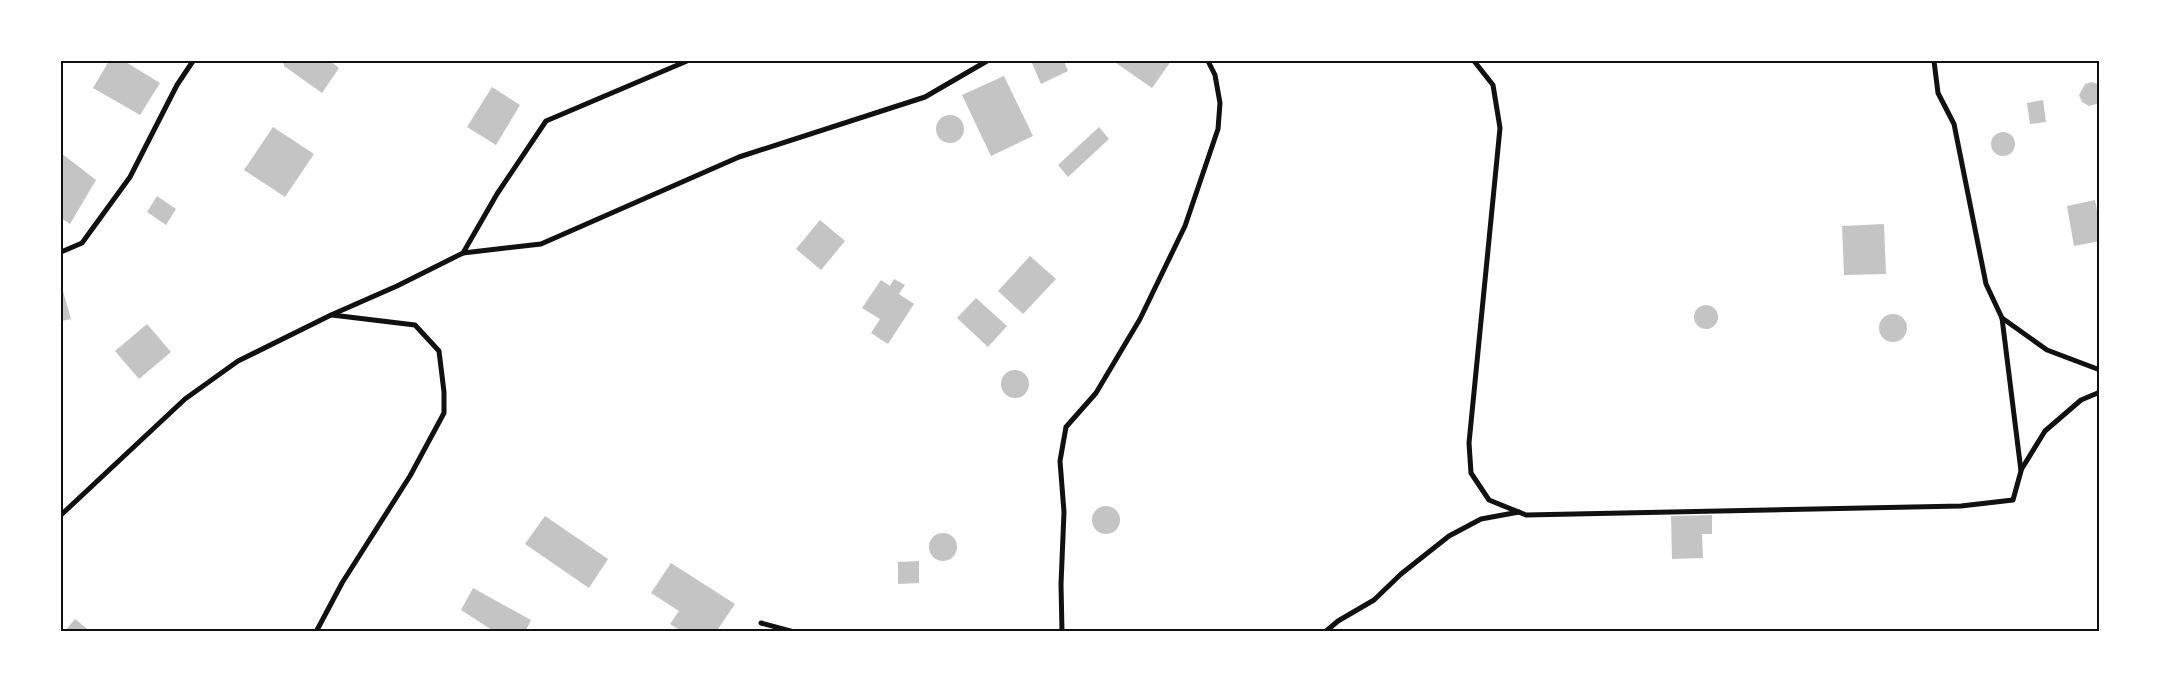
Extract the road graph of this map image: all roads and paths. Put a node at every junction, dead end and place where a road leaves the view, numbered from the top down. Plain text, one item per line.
1 (193, 61) edge
2 (687, 61) edge
3 (987, 61) edge
4 (1208, 61) edge
5 (1474, 61) edge
6 (1932, 61) edge
7 (61, 252) edge
8 (463, 253) junction
9 (331, 315) junction
10 (2002, 318) junction
11 (2100, 370) edge
12 (2100, 392) edge
13 (2021, 471) junction
14 (1520, 512) junction
15 (61, 515) edge
16 (761, 623) dead end
17 (316, 632) edge
18 (794, 632) edge
19 (1062, 632) edge
20 (1325, 632) edge

1 - 7 street
2 - 8 street
3 - 8 street
4 - 19 street
5 - 14 street
6 - 10 street
8 - 9 street
9 - 15 street
9 - 17 street
10 - 11 street
10 - 13 street
12 - 13 street
13 - 14 street
14 - 20 street
16 - 18 street

